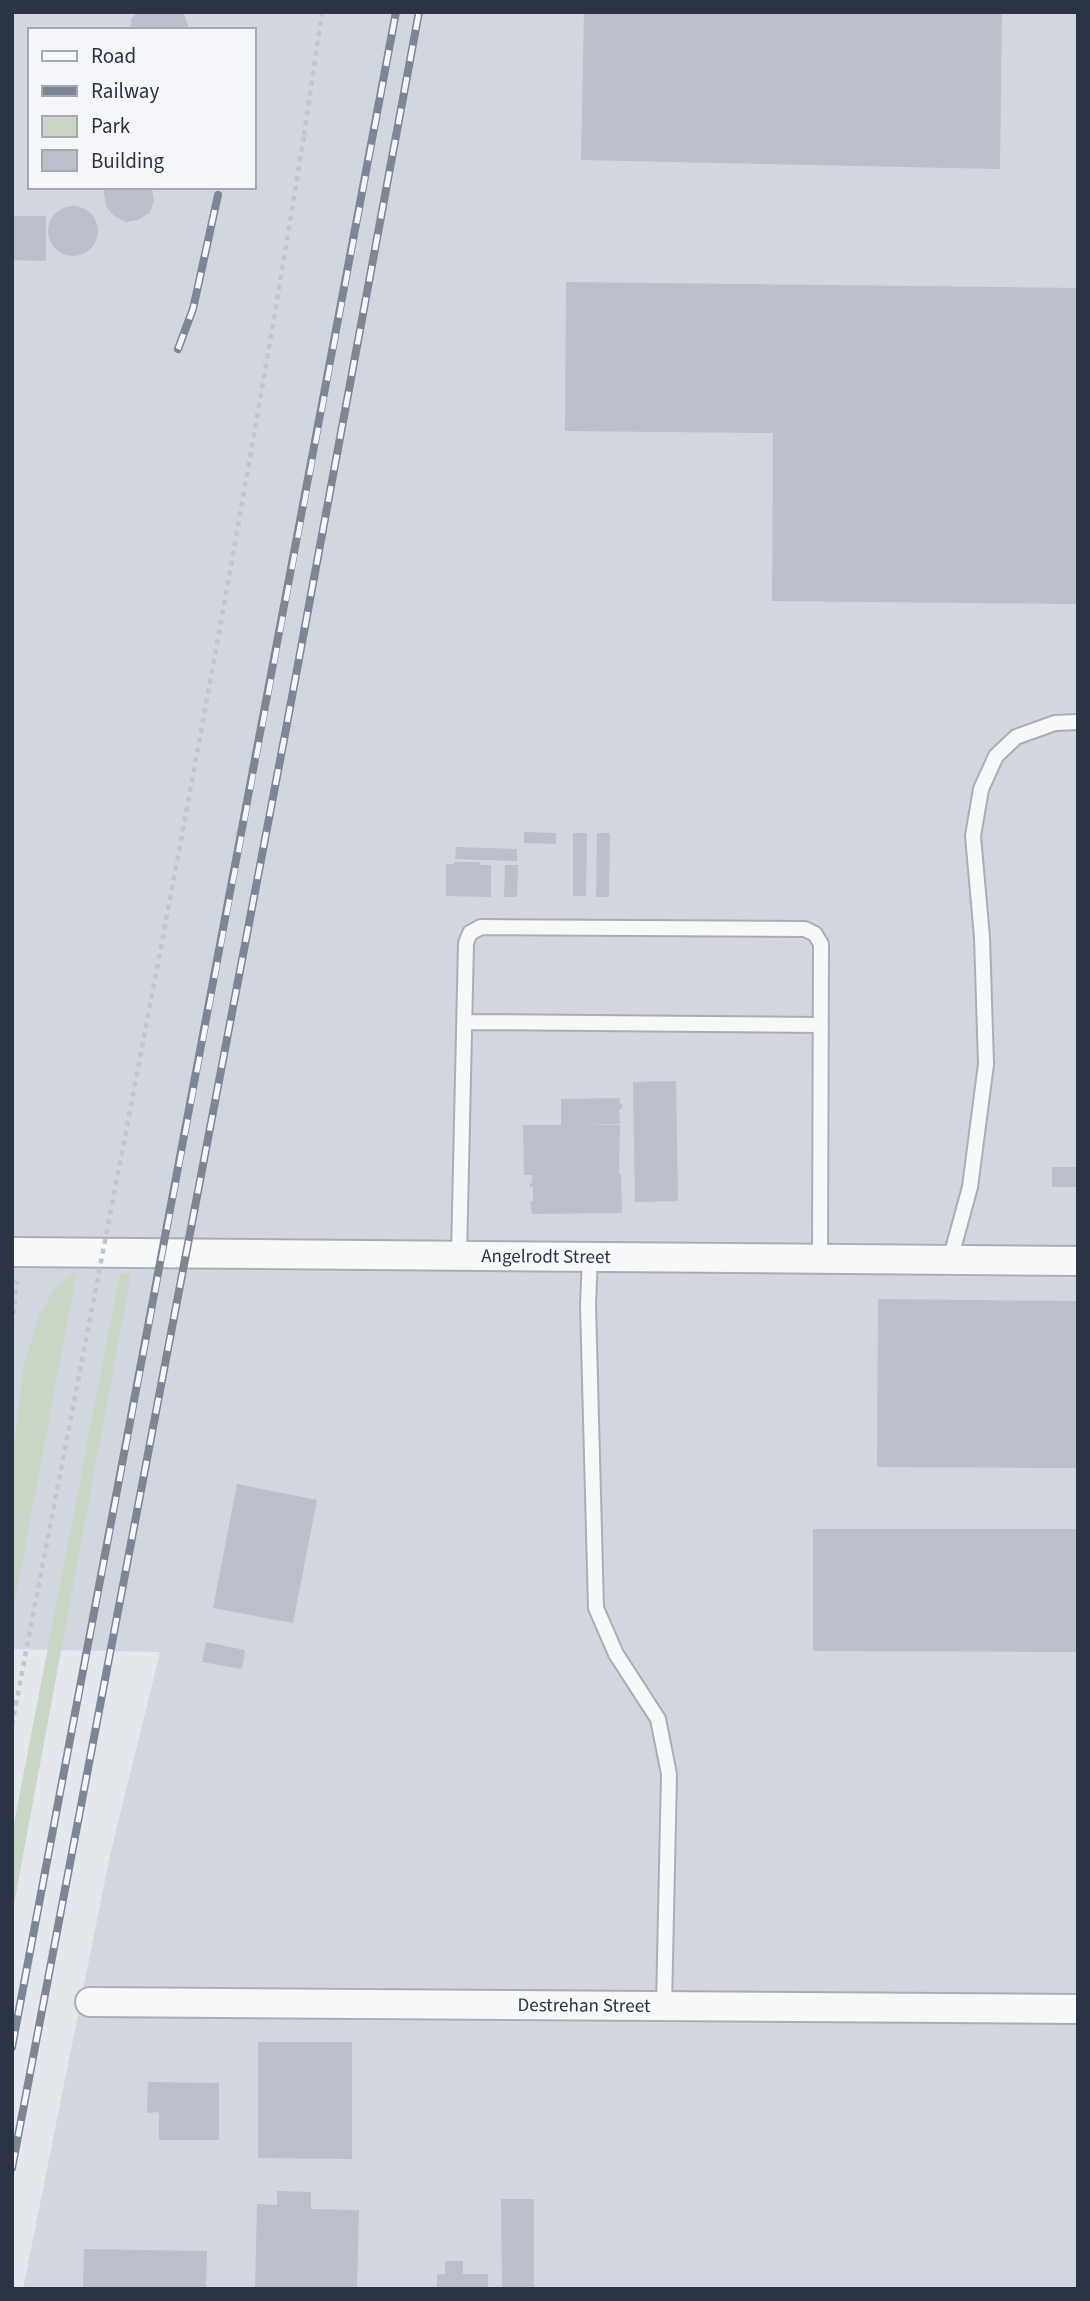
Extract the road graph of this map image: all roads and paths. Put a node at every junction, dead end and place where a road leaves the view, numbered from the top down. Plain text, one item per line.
1 (322, 12) edge
2 (1078, 722) edge
3 (466, 1022) junction
4 (821, 1025) junction
5 (16, 1253) edge
6 (459, 1256) junction
7 (590, 1257) junction
8 (820, 1259) junction
9 (950, 1260) junction
10 (1078, 1261) edge
11 (12, 1324) edge
12 (12, 1725) edge
13 (90, 2002) dead end
14 (664, 2006) junction
15 (1078, 2009) edge

1 - 12 path, bridge
2 - 9 lane
3 - 4 lane
3 - 4 lane
3 - 6 lane
4 - 8 lane
5 - 6 street, Angelrodt Street
5 - 11 path
6 - 7 street, Angelrodt Street
7 - 8 street, Angelrodt Street
7 - 14 lane
8 - 9 street, Angelrodt Street
9 - 10 street, Angelrodt Street
13 - 14 street, Destrehan Street
14 - 15 street, Destrehan Street

